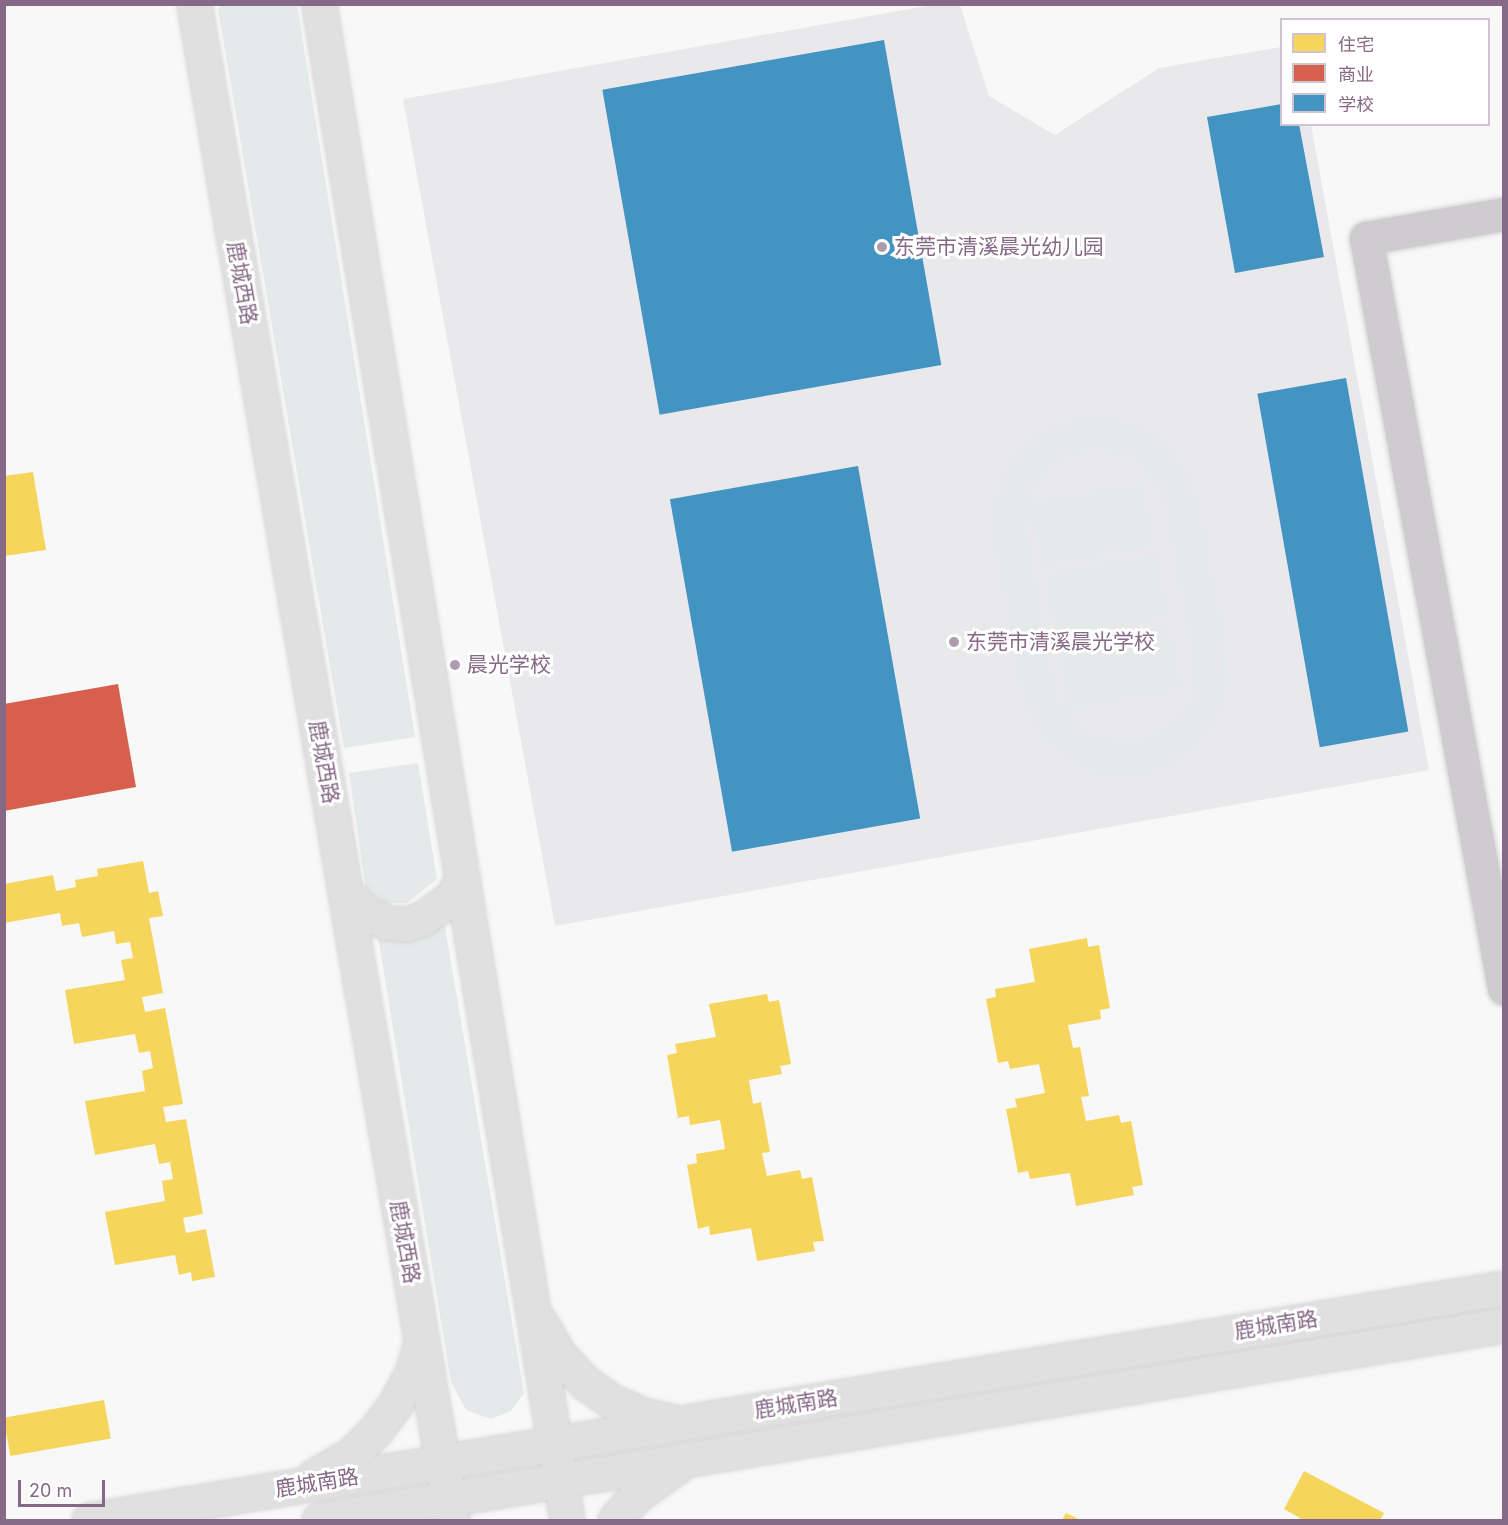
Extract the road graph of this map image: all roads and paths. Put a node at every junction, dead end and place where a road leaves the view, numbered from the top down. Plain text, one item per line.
1 (319, 4) edge
2 (197, 8) edge
3 (1503, 214) edge
4 (462, 880) junction
5 (345, 893) junction
6 (1503, 988) edge
7 (1503, 1288) edge
8 (529, 1292) junction
9 (1503, 1325) edge
10 (422, 1340) junction
11 (681, 1423) junction
12 (554, 1445) junction
13 (689, 1459) junction
14 (442, 1463) junction
15 (560, 1480) junction
16 (293, 1486) junction
17 (450, 1510) edge
18 (89, 1521) edge
19 (319, 1521) edge
20 (567, 1521) edge
21 (615, 1521) edge

1 - 4 street
2 - 5 street, 鹿城西路
3 - 6 street
4 - 5 street
4 - 8 street
5 - 10 street, 鹿城西路
7 - 11 street, 鹿城南路
8 - 11 street
8 - 12 street
9 - 13 street, 鹿城南路
10 - 14 street, 鹿城西路
10 - 16 street
11 - 12 street, 鹿城南路
12 - 14 street, 鹿城南路
12 - 15 street
13 - 15 street, 鹿城南路
13 - 21 street
14 - 16 street, 鹿城南路
14 - 17 street, 鹿城西路
15 - 17 street, 鹿城南路
15 - 20 street
16 - 18 street, 鹿城南路
17 - 19 street, 鹿城南路

